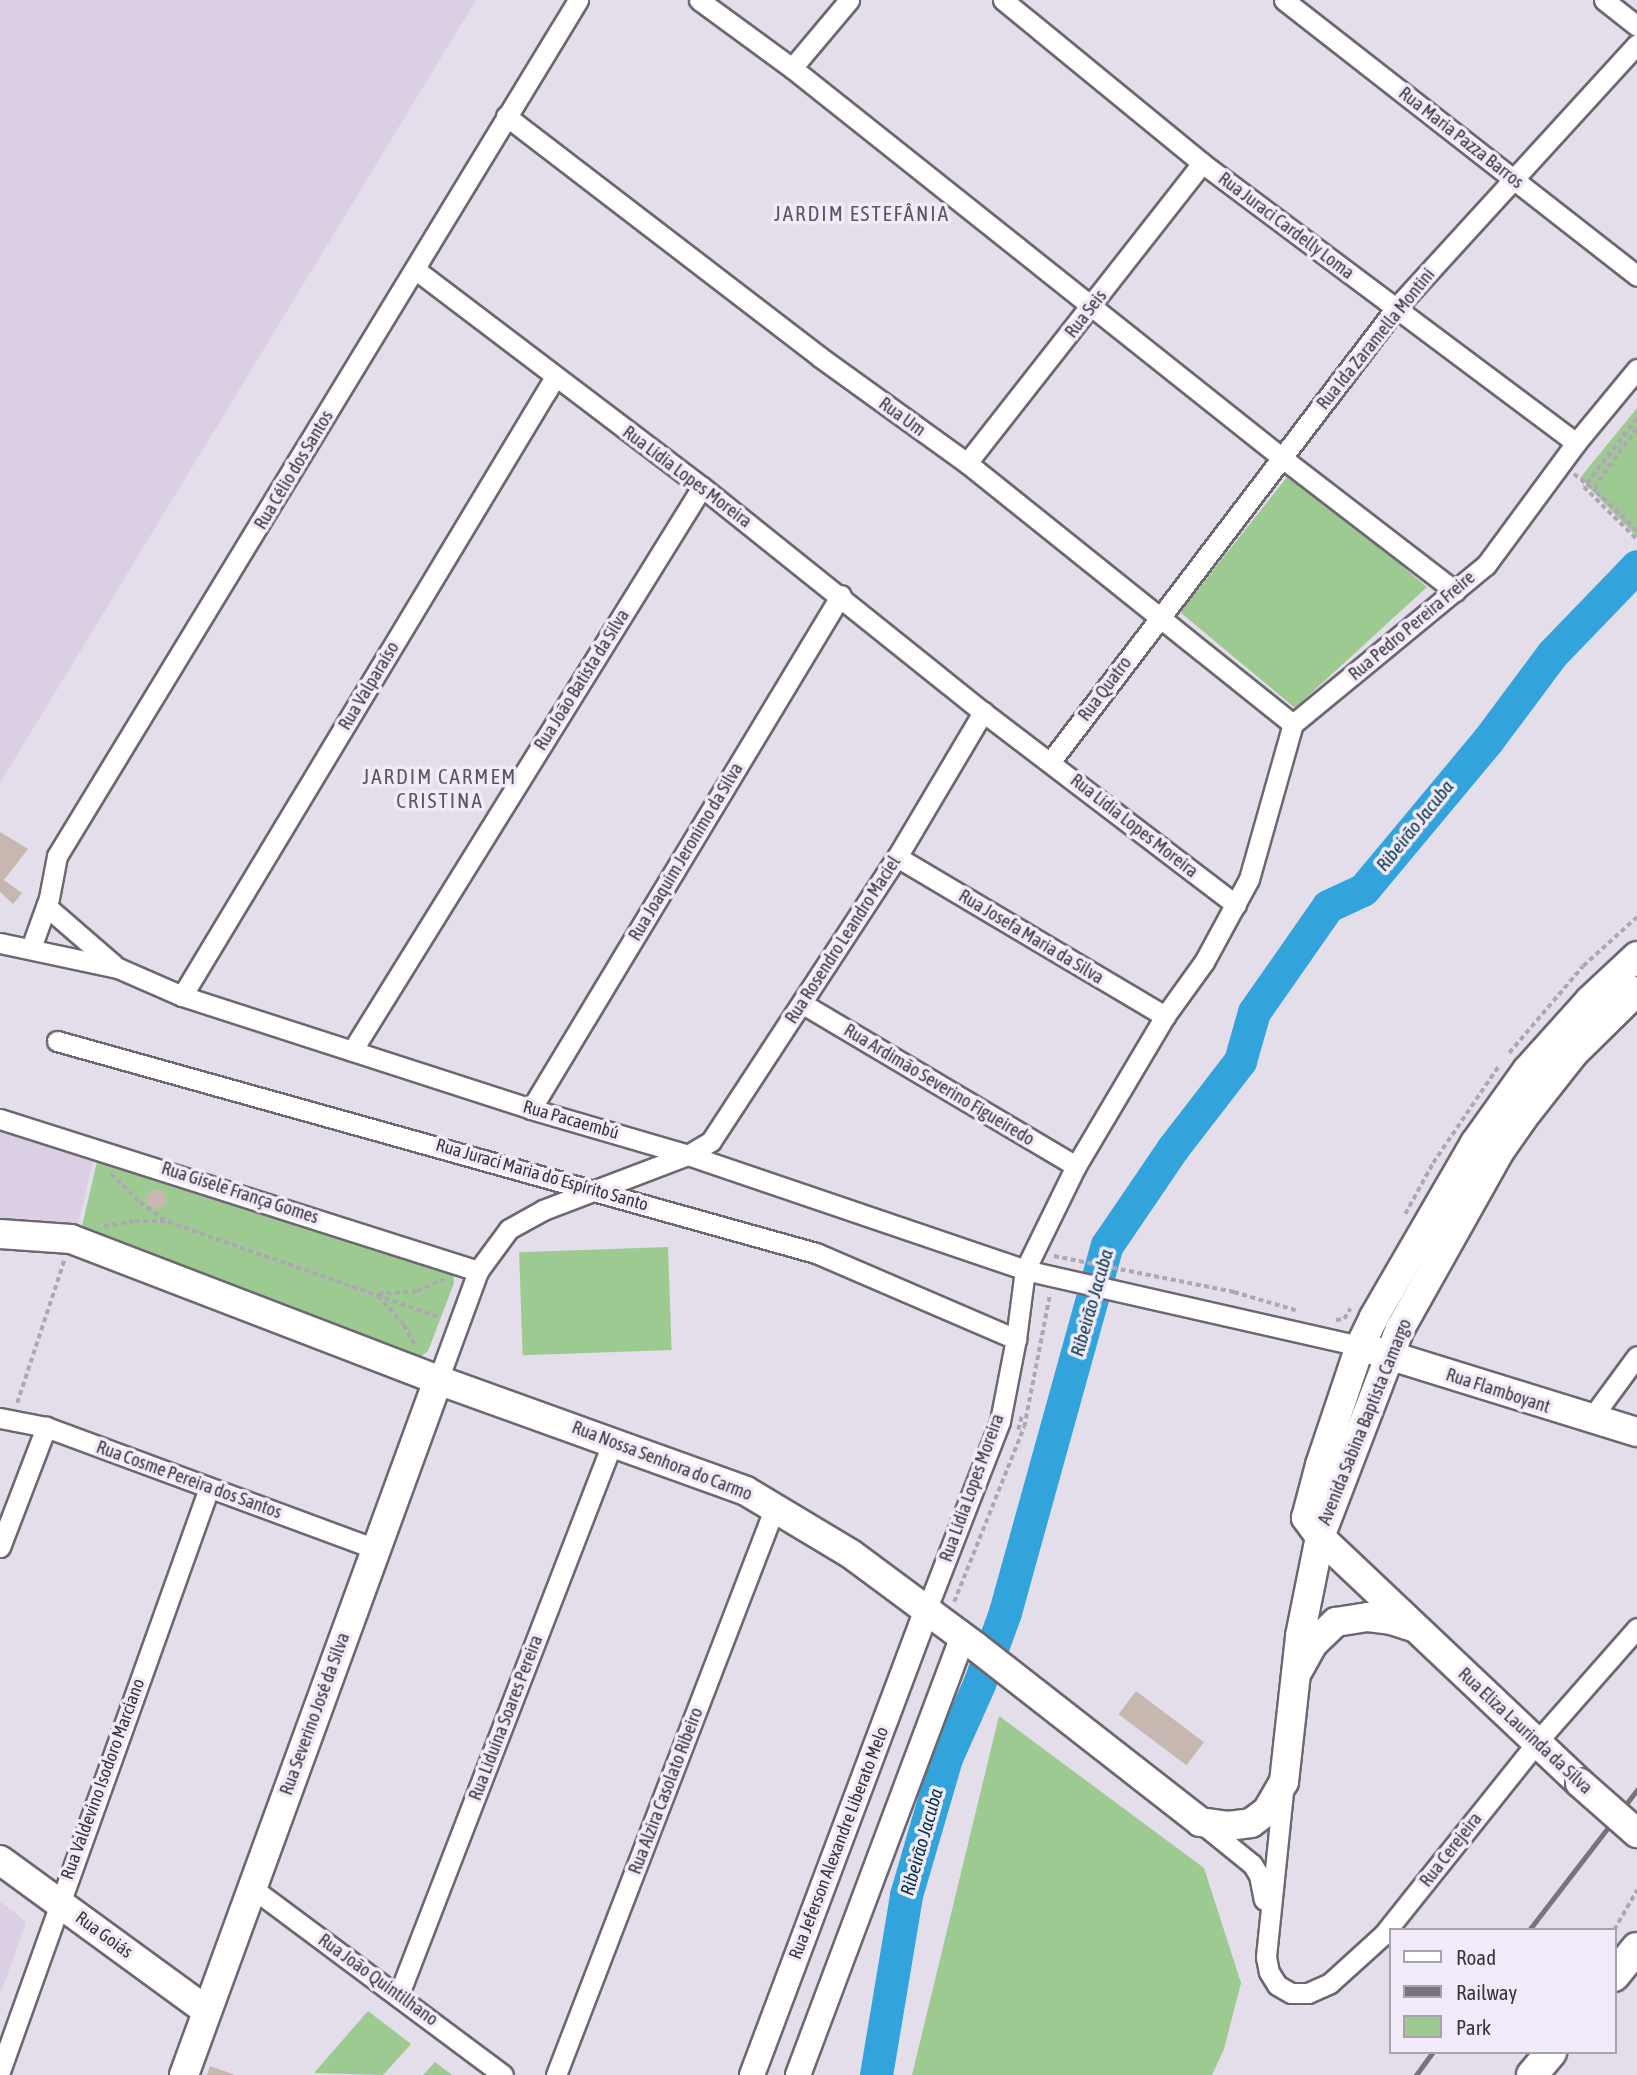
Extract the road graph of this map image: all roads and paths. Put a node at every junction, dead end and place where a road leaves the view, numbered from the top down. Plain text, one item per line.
1 (578, 0) edge
2 (699, 0) edge
3 (849, 0) edge
4 (1003, 0) edge
5 (1284, 0) edge
6 (1604, 0) edge
7 (1637, 26) edge
8 (1637, 44) edge
9 (792, 68) junction
10 (506, 116) junction
11 (1202, 163) junction
12 (1514, 180) junction
13 (416, 270) junction
14 (1637, 276) edge
15 (1092, 306) junction
16 (1396, 308) junction
17 (1637, 369) edge
18 (555, 377) junction
19 (1637, 419) edge
20 (1637, 429) edge
21 (1576, 443) junction
22 (1281, 457) junction
23 (967, 463) junction
24 (1561, 464) junction
25 (1587, 484) junction
26 (702, 487) junction
27 (1597, 492) junction
28 (1637, 530) edge
29 (1637, 539) edge
30 (1455, 591) junction
31 (841, 595) junction
32 (1159, 616) junction
33 (983, 712) junction
34 (1293, 724) junction
35 (1051, 761) junction
36 (897, 857) junction
37 (1236, 905) junction
38 (46, 906) junction
39 (1637, 917) edge
40 (0, 943) edge
41 (31, 948) junction
42 (1637, 956) edge
43 (118, 968) junction
44 (1637, 991) edge
45 (182, 996) junction
46 (803, 1004) junction
47 (1556, 1009) dead end
48 (1165, 1016) junction
49 (58, 1041) dead end
50 (352, 1051) junction
51 (1507, 1055) dead end
52 (1499, 1066) dead end
53 (531, 1109) junction
54 (0, 1119) edge
55 (688, 1155) junction
56 (1443, 1161) dead end
57 (1076, 1166) junction
58 (107, 1167) dead end
59 (1436, 1172) dead end
60 (595, 1190) junction
61 (1411, 1216) dead end
62 (168, 1222) junction
63 (1400, 1223) dead end
64 (0, 1234) edge
65 (84, 1234) junction
66 (1025, 1270) junction
67 (478, 1271) junction
68 (1100, 1272) dead end
69 (449, 1276) dead end
70 (1057, 1278) junction
71 (376, 1294) junction
72 (1356, 1300) dead end
73 (1307, 1314) dead end
74 (439, 1317) dead end
75 (1331, 1321) dead end
76 (1016, 1339) junction
77 (1360, 1346) junction
78 (417, 1351) dead end
79 (1390, 1356) junction
80 (1637, 1356) edge
81 (438, 1380) junction
82 (475, 1393) junction
83 (423, 1417) junction
84 (6, 1418) edge
85 (1590, 1420) junction
86 (46, 1427) junction
87 (1637, 1432) edge
88 (613, 1441) junction
89 (209, 1488) junction
90 (775, 1507) junction
91 (1320, 1537) junction
92 (0, 1547) edge
93 (376, 1549) junction
94 (937, 1606) junction
95 (1415, 1628) junction
96 (1637, 1628) edge
97 (969, 1642) junction
98 (1296, 1674) junction
99 (1536, 1743) junction
100 (1284, 1782) junction
101 (1200, 1822) junction
102 (1637, 1833) edge
103 (0, 1860) edge
104 (251, 1887) junction
105 (1637, 1891) edge
106 (59, 1902) junction
107 (1389, 1928) edge
108 (1615, 1928) edge
109 (1388, 1929) edge
110 (1266, 1936) junction
111 (1637, 1948) edge
112 (1616, 1974) edge
113 (399, 1994) junction
114 (207, 2011) junction
115 (1549, 2054) edge
116 (0, 2071) edge
117 (184, 2075) edge
118 (503, 2075) edge
119 (556, 2075) edge
120 (752, 2075) edge
121 (798, 2075) edge
122 (1532, 2075) edge

1 - 10 street, Rua Célio dos Santos
2 - 9 street
3 - 9 street
4 - 11 street, Rua Juraci Cardelly Loma
5 - 12 street, Rua Maria Pazza Barros
6 - 7 street
8 - 12 street, Rua Ida Zaramella Montini
9 - 15 street
10 - 13 street, Rua Célio dos Santos
10 - 23 street, Rua Um
11 - 15 street, Rua Seis
11 - 16 street, Rua Juraci Cardelly Loma
12 - 14 street, Rua Maria Pazza Barros
12 - 16 street, Rua Ida Zaramella Montini
13 - 18 street, Rua Lídia Lopes Moreira
13 - 38 street, Rua Célio dos Santos
15 - 22 street
15 - 23 street, Rua Seis
16 - 21 street, Rua Juraci Cardelly Loma
16 - 22 street, Rua Ida Zaramella Montini
17 - 21 street, Rua Pedro Pereira Freire
18 - 26 street, Rua Lídia Lopes Moreira
18 - 45 street, Rua Valparaíso
19 - 25 path
20 - 27 path
21 - 24 street, Rua Pedro Pereira Freire
22 - 30 street
22 - 32 street, Rua Ida Zaramella Montini
23 - 32 street, Rua Um
24 - 25 path
24 - 30 street, Rua Pedro Pereira Freire
25 - 27 path
25 - 29 path
26 - 31 street, Rua Lídia Lopes Moreira
26 - 50 street, Rua João Batista da Silva
27 - 28 path
30 - 34 street, Rua Pedro Pereira Freire
31 - 33 street, Rua Lídia Lopes Moreira
31 - 53 street, Rua Joaquim Jeronimo da Silva
32 - 34 street, Rua Um
32 - 35 street, Rua Quatro
33 - 35 street, Rua Lídia Lopes Moreira
33 - 36 street, Rua Rosendro Leandro Maciel
34 - 37 street
35 - 37 street, Rua Lídia Lopes Moreira
36 - 46 street, Rua Rosendro Leandro Maciel
36 - 48 street, Rua Josefa Maria da Silva
37 - 48 street, Rua Lídia Lopes Moreira
38 - 41 street, Rua Célio dos Santos
38 - 43 street, Rua Pacaembú
39 - 51 path
40 - 41 street, Rua Pacaembú
41 - 43 street, Rua Pacaembú
42 - 77 main road, Avenida Sabina Baptista Camargo
43 - 45 street, Rua Pacaembú
44 - 79 main road, Avenida Sabina Baptista Camargo
45 - 50 street, Rua Pacaembú
46 - 55 street, Rua Rosendro Leandro Maciel
46 - 57 street, Rua Ardimão Severino Figueiredo
47 - 56 path
48 - 57 street, Rua Lídia Lopes Moreira
49 - 60 street, Rua Juraci Maria do Espírito Santo
50 - 53 street, Rua Pacaembú
52 - 63 path
53 - 55 street, Rua Pacaembú
54 - 67 street, Rua Gisele França Gomes
55 - 60 street, Rua Severino José da Silva
55 - 66 street, Rua Pacaembú
57 - 66 street, Rua Lídia Lopes Moreira
58 - 62 path
59 - 61 path
60 - 67 street, Rua Severino José da Silva
60 - 76 street, Rua Juraci Maria do Espírito Santo
62 - 65 path
62 - 71 path
64 - 65 main road, Rua Nossa Senhora do Carmo
65 - 81 main road, Rua Nossa Senhora do Carmo
65 - 84 path
66 - 70 street, Rua Pacaembú
66 - 76 street, Rua Lídia Lopes Moreira
67 - 81 street, Rua Severino José da Silva
68 - 70 path
69 - 71 path
70 - 73 path
70 - 77 street, Rua Pacaembú
70 - 94 path
71 - 74 path
71 - 78 path
72 - 75 path
76 - 94 street, Rua Lídia Lopes Moreira
77 - 79 main road, Rua Flamboyant
77 - 91 main road, Avenida Sabina Baptista Camargo
79 - 85 main road, Rua Flamboyant
79 - 91 main road, Avenida Sabina Baptista Camargo
80 - 85 street
81 - 82 main road, Rua Nossa Senhora do Carmo
81 - 83 main road, Rua Severino José da Silva
82 - 83 main road
82 - 88 main road, Rua Nossa Senhora do Carmo
83 - 93 main road, Rua Severino José da Silva
84 - 86 street, Rua Cosme Pereira dos Santos
85 - 87 main road, Rua Flamboyant
86 - 89 street, Rua Cosme Pereira dos Santos
86 - 92 street
88 - 90 main road, Rua Nossa Senhora do Carmo
88 - 113 street, Rua Liduína Soares Pereira
89 - 93 street, Rua Cosme Pereira dos Santos
89 - 106 street, Rua Valdevino Isodoro Marciano
90 - 94 main road, Rua Nossa Senhora do Carmo
90 - 119 street, Rua Alzira Casolato Ribeiro
91 - 95 main road, Rua Eliza Laurinda da Silva
91 - 98 main road
93 - 104 main road, Rua Severino José da Silva
94 - 97 main road, Rua Nossa Senhora do Carmo
94 - 120 street, Rua Jeferson Alexandre Liberato Melo
95 - 98 main road, Rua Eliza Laurinda da Silva
95 - 99 main road, Rua Eliza Laurinda da Silva
96 - 99 street, Rua Cerejeira
97 - 101 main road, Rua Nossa Senhora do Carmo
97 - 121 street
98 - 100 main road
99 - 102 main road, Rua Eliza Laurinda da Silva, bridge
99 - 107 street, Rua Cerejeira
100 - 101 main road
100 - 110 street, Rua Cerejeira
101 - 110 street, Rua Cerejeira
103 - 106 main road, Rua Goiás
104 - 113 street, Rua João Quintilhano
104 - 114 main road, Rua Severino José da Silva
105 - 108 path
106 - 114 main road, Rua Goiás
106 - 116 street, Rua Valdevino Isodoro Marciano
109 - 110 street, Rua Cerejeira
111 - 112 main road
113 - 118 street, Rua João Quintilhano
114 - 117 main road, Rua Severino José da Silva
115 - 122 main road

